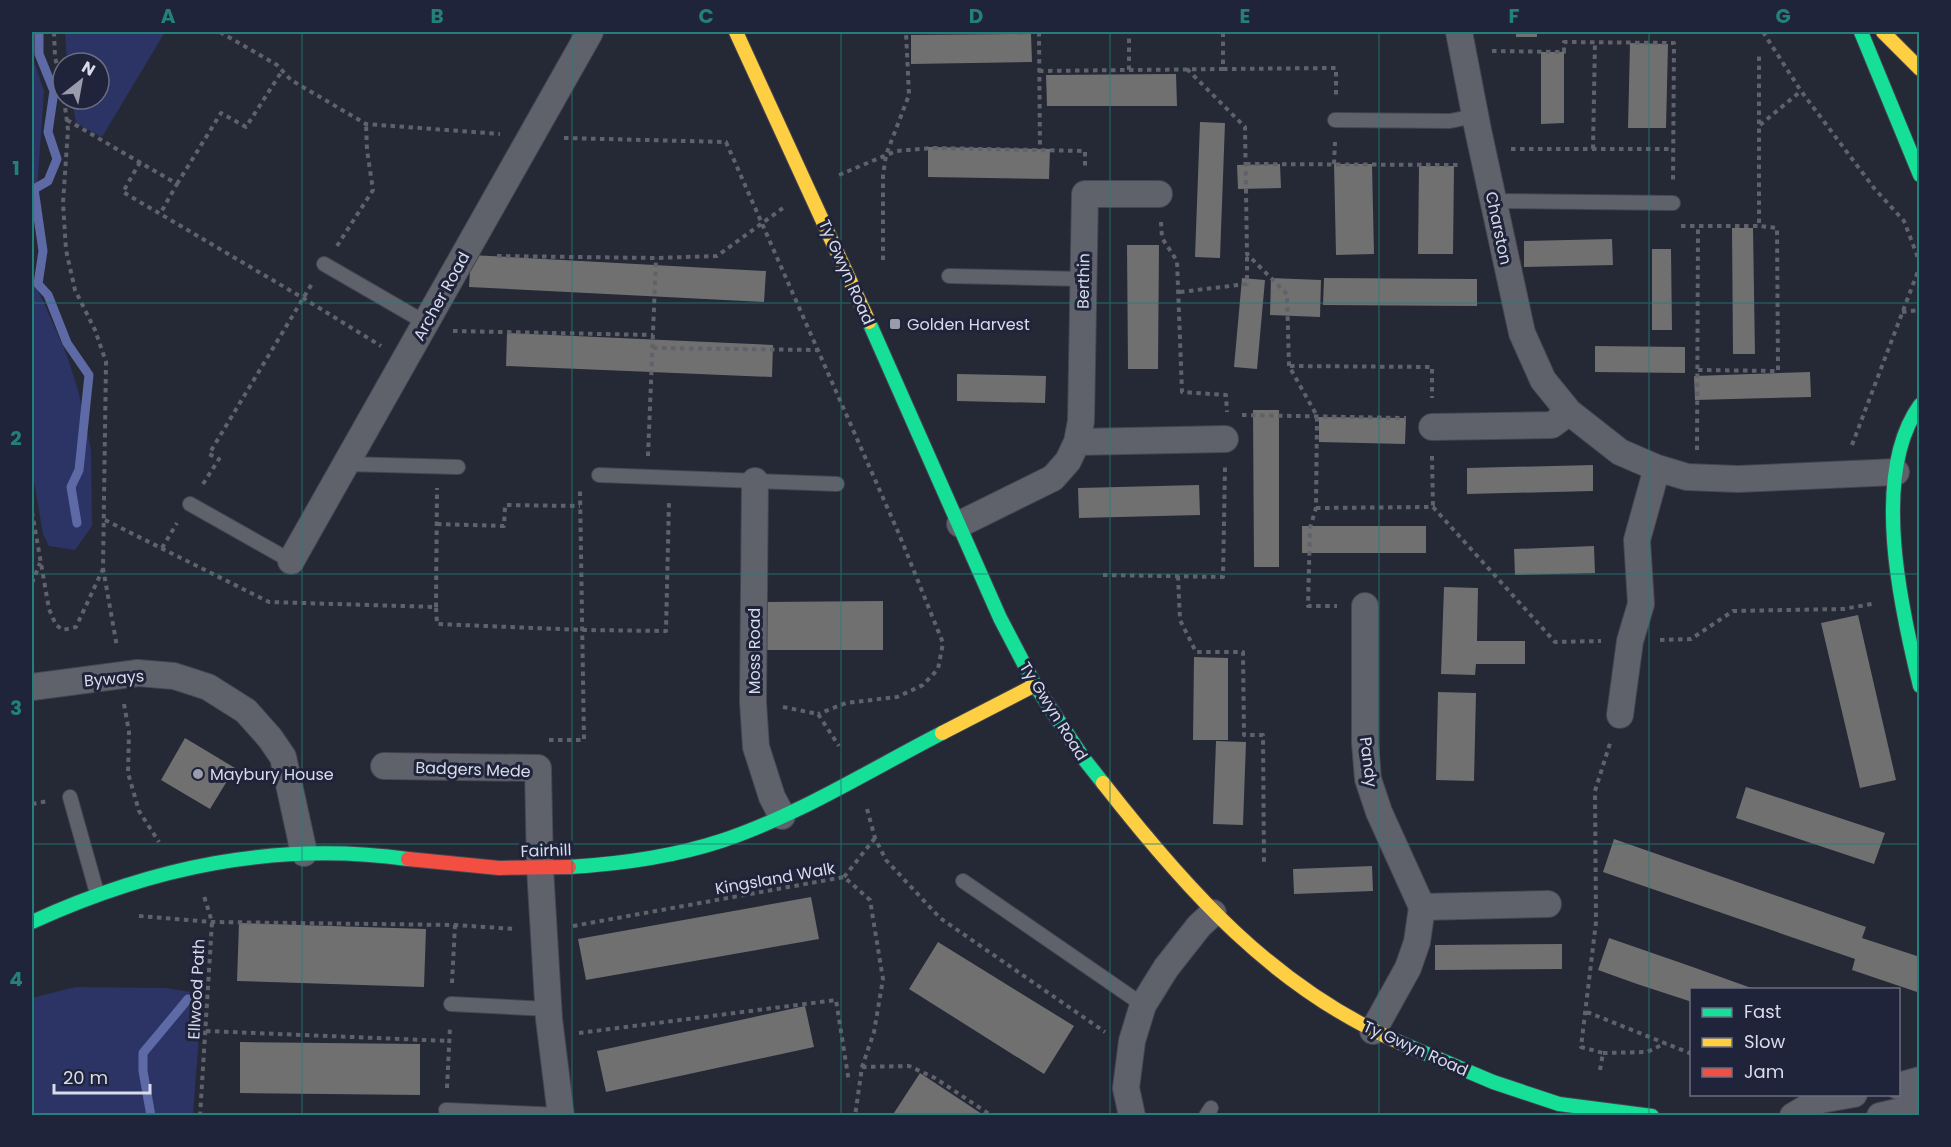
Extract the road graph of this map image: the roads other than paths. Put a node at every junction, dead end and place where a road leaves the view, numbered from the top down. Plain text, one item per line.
1 (590, 32) edge
2 (736, 32) edge
3 (1861, 32) edge
4 (1883, 32) edge
5 (1461, 41) edge
6 (1920, 69) edge
7 (1475, 116) junction
8 (1335, 120) road end
9 (1920, 175) edge
10 (1159, 194) dead end
11 (1493, 201) junction
12 (1673, 203) road end
13 (324, 264) road end
14 (950, 276) dead end
15 (1083, 279) junction
16 (426, 323) junction
17 (1920, 405) edge
18 (1569, 412) junction
19 (1432, 423) road end
20 (1226, 427) road end
21 (1077, 442) junction
22 (346, 464) junction
23 (458, 467) dead end
24 (1657, 468) junction
25 (1896, 472) junction
26 (599, 475) road end
27 (755, 481) junction
28 (837, 484) dead end
29 (190, 504) road end
30 (960, 524) junction
31 (291, 561) joint
32 (1365, 606) road end
33 (1035, 685) junction
34 (1920, 686) edge
35 (32, 687) edge
36 (1620, 715) road end
37 (384, 766) dead end
38 (70, 797) dead end
39 (782, 816) junction
40 (304, 853) junction
41 (540, 868) junction
42 (963, 881) dead end
43 (97, 893) junction
44 (1548, 904) dead end
45 (1422, 908) junction
46 (1213, 913) junction
47 (32, 922) edge
48 (451, 1004) dead end
49 (1143, 1005) junction
50 (549, 1009) junction
51 (1373, 1030) junction
52 (1920, 1080) edge
53 (1900, 1086) edge
54 (1847, 1096) edge
55 (1920, 1107) edge
56 (446, 1110) dead end
57 (561, 1115) edge
58 (1132, 1116) edge
59 (1652, 1116) edge
60 (1792, 1116) edge
61 (1880, 1116) edge

1 - 16 street, Archer Road
2 - 30 street, Ty Gwyn Road
3 - 9 street
4 - 6 street
5 - 7 street, Charston
7 - 8 lane
7 - 11 street, Charston
10 - 15 street, Berthin
11 - 12 lane
11 - 18 street, Charston
13 - 16 lane
14 - 15 lane
15 - 21 street, Berthin
16 - 22 street, Archer Road
17 - 25 street
18 - 19 street
18 - 24 street, Charston
20 - 21 street
21 - 30 street, Berthin
22 - 23 lane
22 - 31 street, Archer Road
24 - 25 street, Charston
24 - 36 street
25 - 34 street
26 - 27 lane
27 - 28 lane
27 - 39 street, Moss Road
29 - 31 lane
30 - 33 street, Ty Gwyn Road
32 - 45 street, Pandy
33 - 39 street, Fairhill
33 - 46 street, Ty Gwyn Road
35 - 40 street, Byways
37 - 41 street, Badgers Mede
38 - 43 lane
39 - 41 street, Fairhill
40 - 41 street, Fairhill
40 - 43 street, Fairhill
41 - 50 street, Badgers Mede
42 - 49 lane
43 - 47 street, Fairhill
44 - 45 street
45 - 51 street
46 - 49 street
46 - 51 street, Ty Gwyn Road
48 - 50 lane
49 - 58 street
50 - 57 street, Badgers Mede
51 - 59 street, Ty Gwyn Road
52 - 53 street
54 - 60 street
55 - 61 street
56 - 57 lane

